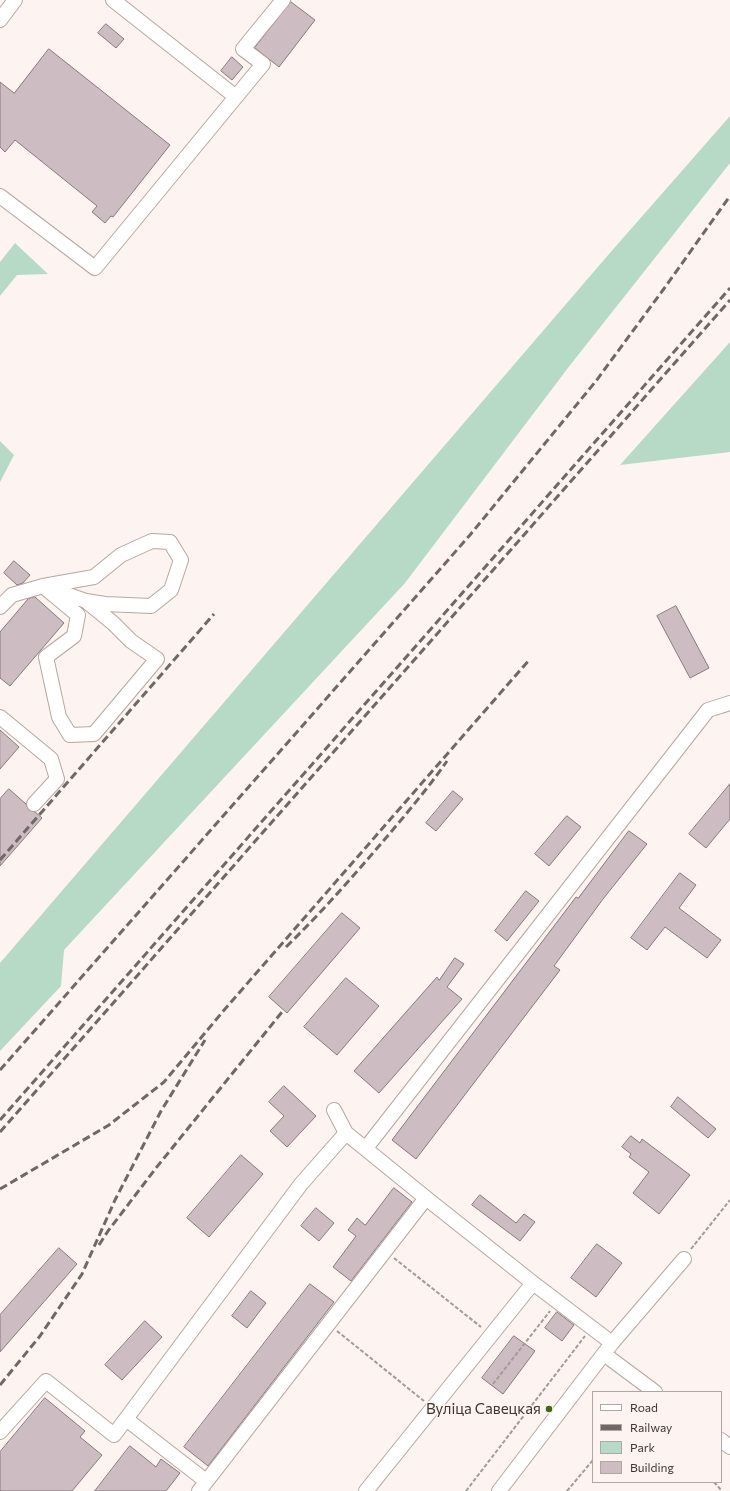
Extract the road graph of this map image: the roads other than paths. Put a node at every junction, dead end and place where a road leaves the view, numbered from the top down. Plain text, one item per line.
1 (15, 0) edge
2 (113, 0) edge
3 (283, 0) edge
4 (0, 20) edge
5 (236, 97) junction
6 (0, 196) edge
7 (43, 586) junction
8 (86, 601) junction
9 (0, 607) edge
10 (730, 703) edge
11 (0, 717) edge
12 (34, 804) dead end
13 (334, 1110) dead end
14 (346, 1133) junction
15 (366, 1148) junction
16 (426, 1198) junction
17 (684, 1259) road end
18 (533, 1283) junction
19 (612, 1342) junction
20 (604, 1354) junction
21 (654, 1391) edge
22 (126, 1419) junction
23 (0, 1432) edge
24 (722, 1441) edge
25 (730, 1447) edge
26 (202, 1486) edge
27 (366, 1491) edge
28 (499, 1491) edge

1 - 4 street
2 - 5 street
3 - 5 street
5 - 6 street
7 - 8 street
7 - 8 street
7 - 8 street
7 - 9 street
10 - 15 street
11 - 12 street
13 - 14 street
14 - 15 street
14 - 22 street
15 - 16 street
16 - 18 street
16 - 26 street
17 - 19 street
18 - 19 street
18 - 27 street
19 - 20 street
20 - 21 street
20 - 28 street
22 - 23 street
22 - 26 street
24 - 25 street

